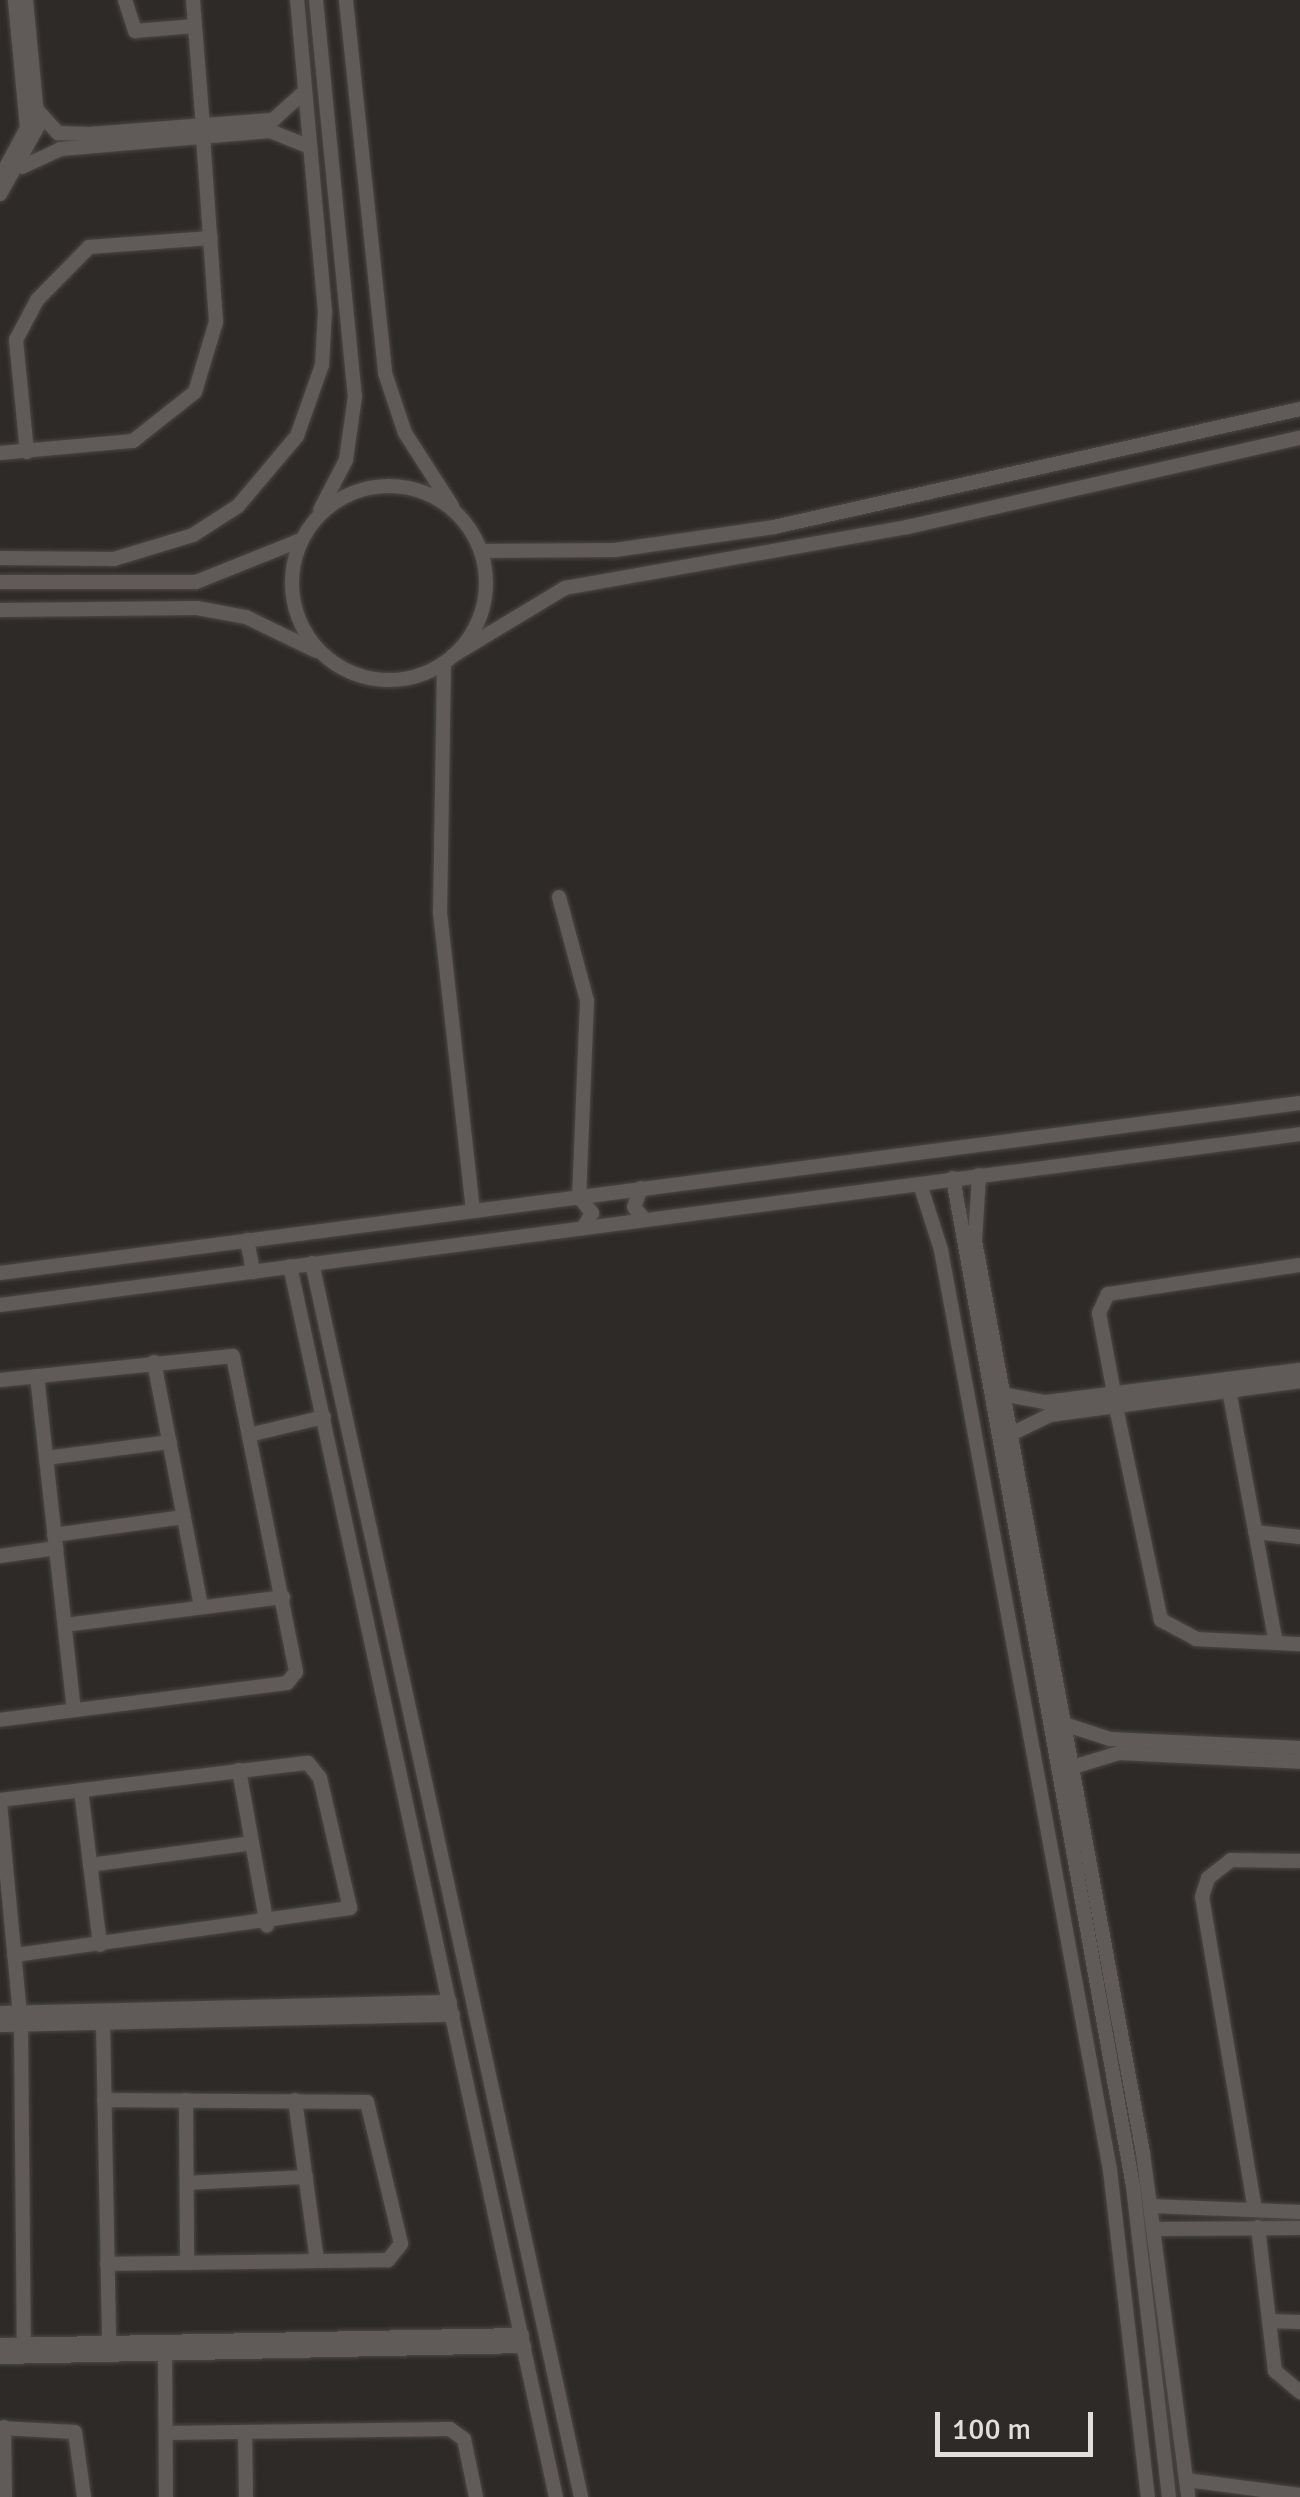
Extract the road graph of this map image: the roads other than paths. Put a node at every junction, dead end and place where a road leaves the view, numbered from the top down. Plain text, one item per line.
1 (14, 0) edge
2 (26, 0) edge
3 (125, 0) edge
4 (192, 0) edge
5 (296, 0) edge
6 (316, 0) edge
7 (346, 0) edge
8 (0, 26) edge
9 (194, 26) junction
10 (19, 37) junction
11 (305, 91) junction
12 (38, 111) junction
13 (203, 131) junction
14 (310, 147) junction
15 (22, 167) junction
16 (0, 178) edge
17 (0, 194) edge
18 (210, 238) junction
19 (1300, 409) edge
20 (1300, 438) edge
21 (0, 452) edge
22 (27, 452) junction
23 (462, 518) junction
24 (315, 519) junction
25 (302, 540) junction
26 (481, 551) junction
27 (0, 558) edge
28 (0, 582) edge
29 (153, 583) junction
30 (152, 609) junction
31 (0, 610) edge
32 (326, 656) junction
33 (448, 659) junction
34 (559, 896) dead end
35 (1293, 1104) edge
36 (1230, 1112) junction
37 (1295, 1135) edge
38 (1232, 1143) junction
39 (979, 1175) junction
40 (952, 1178) junction
41 (920, 1184) junction
42 (641, 1188) junction
43 (579, 1196) junction
44 (472, 1210) junction
45 (646, 1220) junction
46 (583, 1228) junction
47 (247, 1240) junction
48 (312, 1263) junction
49 (290, 1266) junction
50 (1300, 1266) edge
51 (253, 1272) junction
52 (0, 1273) edge
53 (0, 1305) edge
54 (154, 1362) junction
55 (1300, 1370) edge
56 (37, 1376) junction
57 (0, 1380) edge
58 (1300, 1381) edge
59 (1229, 1390) junction
60 (1002, 1394) junction
61 (1115, 1400) junction
62 (324, 1417) junction
63 (253, 1434) junction
64 (1009, 1435) junction
65 (170, 1442) junction
66 (46, 1458) junction
67 (184, 1517) junction
68 (1256, 1532) junction
69 (1300, 1537) edge
70 (55, 1542) junction
71 (0, 1556) edge
72 (283, 1597) junction
73 (202, 1607) junction
74 (65, 1625) junction
75 (1275, 1639) junction
76 (1300, 1644) edge
77 (74, 1710) junction
78 (1044, 1712) junction
79 (1025, 1715) junction
80 (0, 1720) edge
81 (1064, 1724) junction
82 (1300, 1748) edge
83 (1300, 1762) edge
84 (1072, 1767) junction
85 (239, 1770) junction
86 (81, 1790) junction
87 (0, 1801) edge
88 (433, 1814) junction
89 (410, 1818) junction
90 (252, 1844) junction
91 (1300, 1863) edge
92 (90, 1866) junction
93 (267, 1925) junction
94 (100, 1945) junction
95 (10, 1961) edge
96 (451, 2008) junction
97 (0, 2013) edge
98 (20, 2018) junction
99 (103, 2022) junction
100 (0, 2025) edge
101 (104, 2100) junction
102 (186, 2100) junction
103 (295, 2100) junction
104 (306, 2177) junction
105 (187, 2184) junction
106 (1151, 2206) junction
107 (1254, 2210) junction
108 (1300, 2212) edge
109 (1258, 2226) junction
110 (1300, 2228) edge
111 (1154, 2229) junction
112 (526, 2239) junction
113 (502, 2244) junction
114 (318, 2260) junction
115 (187, 2263) junction
116 (106, 2264) junction
117 (1269, 2321) junction
118 (1300, 2322) edge
119 (109, 2341) junction
120 (523, 2341) junction
121 (24, 2344) junction
122 (0, 2346) edge
123 (165, 2354) junction
124 (0, 2357) edge
125 (1300, 2392) edge
126 (2, 2428) edge
127 (245, 2432) junction
128 (166, 2433) junction
129 (1165, 2460) junction
130 (1144, 2462) junction
131 (1187, 2480) junction
132 (1258, 2495) edge
133 (1300, 2495) edge
134 (5, 2497) edge
135 (84, 2497) edge
136 (166, 2497) edge
137 (246, 2497) edge
138 (476, 2497) edge
139 (556, 2497) edge
140 (580, 2497) edge
141 (1148, 2497) edge
142 (1169, 2497) edge
143 (1188, 2497) edge

1 - 10 street
2 - 12 street
3 - 9 street
4 - 9 street
5 - 11 street
6 - 24 street
7 - 23 street
8 - 10 street
9 - 13 street
10 - 16 street
11 - 13 street
11 - 14 street
12 - 13 street
12 - 15 street
13 - 14 street
13 - 15 street
13 - 18 street
14 - 27 street
15 - 17 street
18 - 22 street
18 - 22 street
19 - 26 street
20 - 33 street
21 - 22 street
23 - 24 street
23 - 26 street
24 - 25 street
25 - 29 street
25 - 32 street
26 - 33 street
28 - 29 street
29 - 30 street
30 - 31 street
30 - 32 street
32 - 33 street
33 - 44 street
34 - 43 street
35 - 36 street
35 - 37 street
36 - 38 street
36 - 42 street
37 - 38 street
38 - 39 street
39 - 40 street
39 - 60 street
40 - 41 street
40 - 78 street
41 - 45 street
41 - 79 street
42 - 43 street
42 - 45 street
43 - 44 street
43 - 46 street
44 - 47 street
45 - 46 street
46 - 48 street
47 - 51 street
47 - 52 street
48 - 49 street
48 - 88 street
49 - 51 street
49 - 62 street
50 - 61 street
51 - 53 street
54 - 56 street
54 - 63 street
54 - 65 street
55 - 61 street
56 - 57 street
56 - 66 street
58 - 59 street
59 - 61 street
59 - 68 street
60 - 61 street
60 - 64 street
61 - 64 street
61 - 75 street
62 - 63 street
62 - 89 street
63 - 72 street
64 - 81 street
65 - 66 street
65 - 67 street
66 - 70 street
67 - 70 street
67 - 73 street
68 - 69 street
68 - 75 street
70 - 71 street
70 - 74 street
72 - 73 street
72 - 77 street
73 - 74 street
74 - 77 street
75 - 76 street
77 - 80 street
78 - 79 street
78 - 129 street
79 - 130 street
81 - 82 street
81 - 84 street
83 - 84 street
84 - 106 street
85 - 86 street
85 - 90 street
85 - 93 street
86 - 87 street
86 - 92 street
87 - 95 street
88 - 89 street
88 - 112 street
89 - 96 street
90 - 92 street
90 - 93 street
91 - 107 street
92 - 94 street
93 - 94 street
94 - 95 street
95 - 98 street
96 - 98 street
96 - 99 street
96 - 113 street
97 - 98 street
98 - 99 street
98 - 100 street
98 - 121 street
99 - 101 street
101 - 102 street
101 - 116 street
102 - 103 street
102 - 105 street
103 - 104 street
103 - 114 street
104 - 105 street
104 - 114 street
105 - 115 street
106 - 107 street
106 - 111 street
107 - 108 street
109 - 110 street
109 - 111 street
109 - 117 street
111 - 131 street
112 - 113 street
112 - 140 street
113 - 120 street
114 - 115 street
115 - 116 street
116 - 119 street
117 - 118 street
117 - 125 street
119 - 120 street
119 - 121 street
120 - 123 street
120 - 139 street
121 - 122 street
123 - 124 street
123 - 128 street
126 - 134 street
126 - 135 street
127 - 128 street
127 - 137 street
127 - 138 street
128 - 136 street
129 - 130 street
129 - 142 street
130 - 141 street
131 - 132 street
131 - 143 street
132 - 133 street

